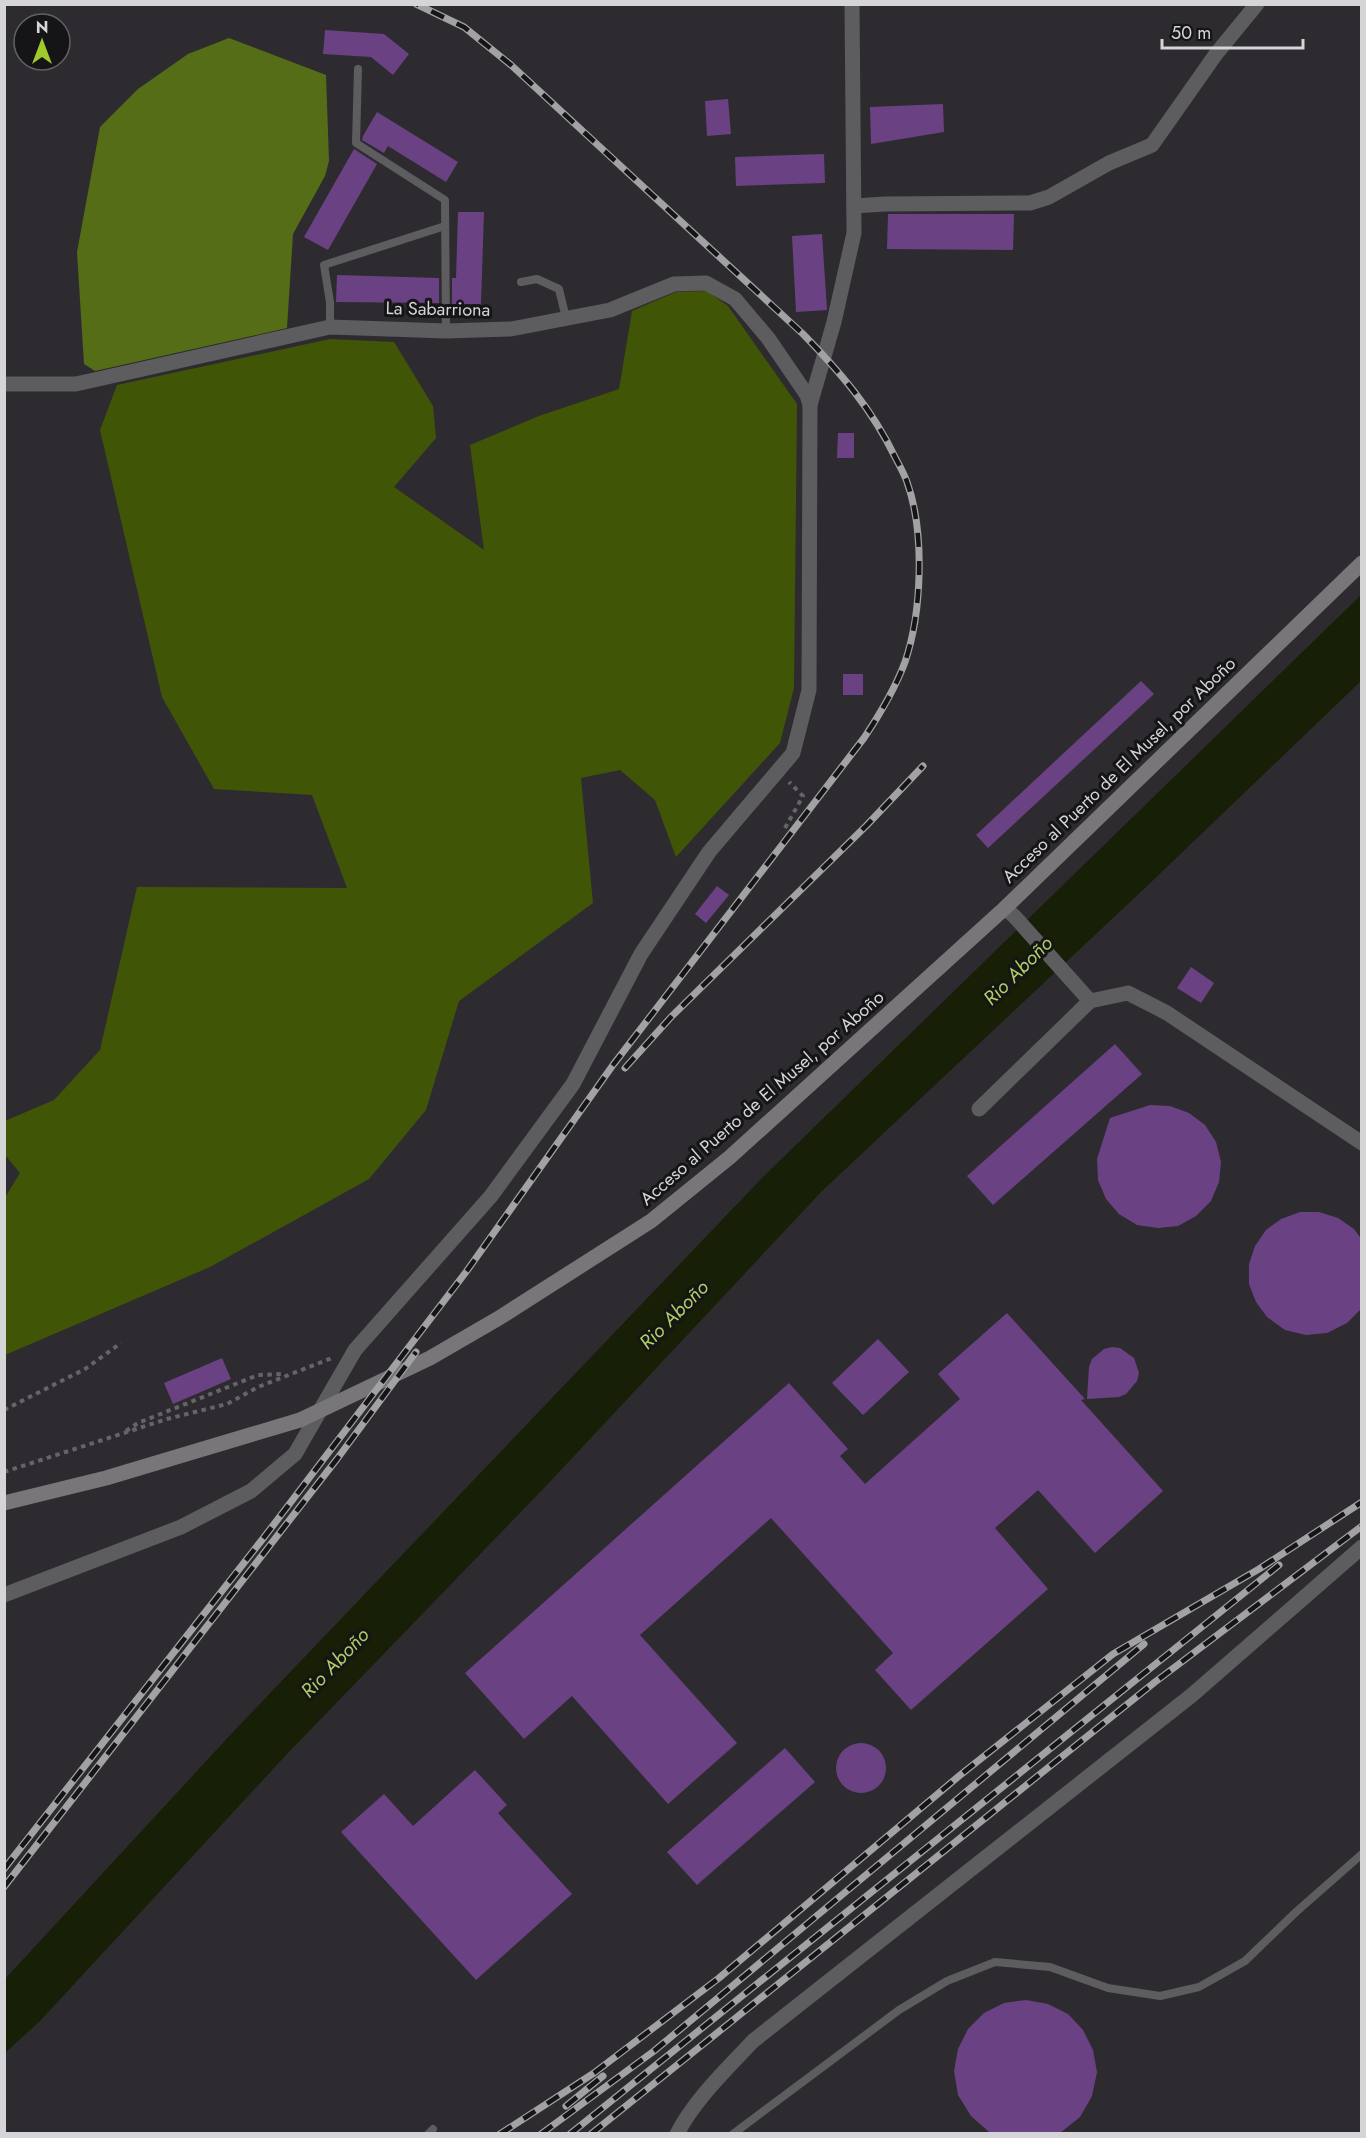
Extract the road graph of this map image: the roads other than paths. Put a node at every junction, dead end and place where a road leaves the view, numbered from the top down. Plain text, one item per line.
1 (852, 4) edge
2 (1257, 4) edge
3 (358, 69) dead end
4 (854, 206) junction
5 (445, 226) junction
6 (521, 282) dead end
7 (566, 318) junction
8 (330, 327) junction
9 (446, 331) junction
10 (4, 384) edge
11 (810, 405) junction
12 (1362, 563) edge
13 (1010, 912) junction
14 (1090, 1001) junction
15 (979, 1109) dead end
16 (1362, 1143) edge
17 (4, 1503) edge
18 (1362, 1547) edge
19 (4, 1595) edge
20 (1362, 1854) edge
21 (677, 2133) edge
22 (732, 2133) edge

1 - 4 street
2 - 4 street
3 - 5 lane
4 - 11 street
5 - 8 lane
5 - 9 lane
6 - 7 lane
7 - 9 street, La Sabarriona
7 - 11 street, La Sabarriona
8 - 9 street, La Sabarriona
8 - 10 street, La Sabarriona
11 - 19 street
12 - 13 street, Acceso al Puerto de El Musel, por Aboño
13 - 14 street
13 - 17 street, Acceso al Puerto de El Musel, por Aboño
14 - 15 street
14 - 16 street
18 - 21 street
20 - 22 lane

